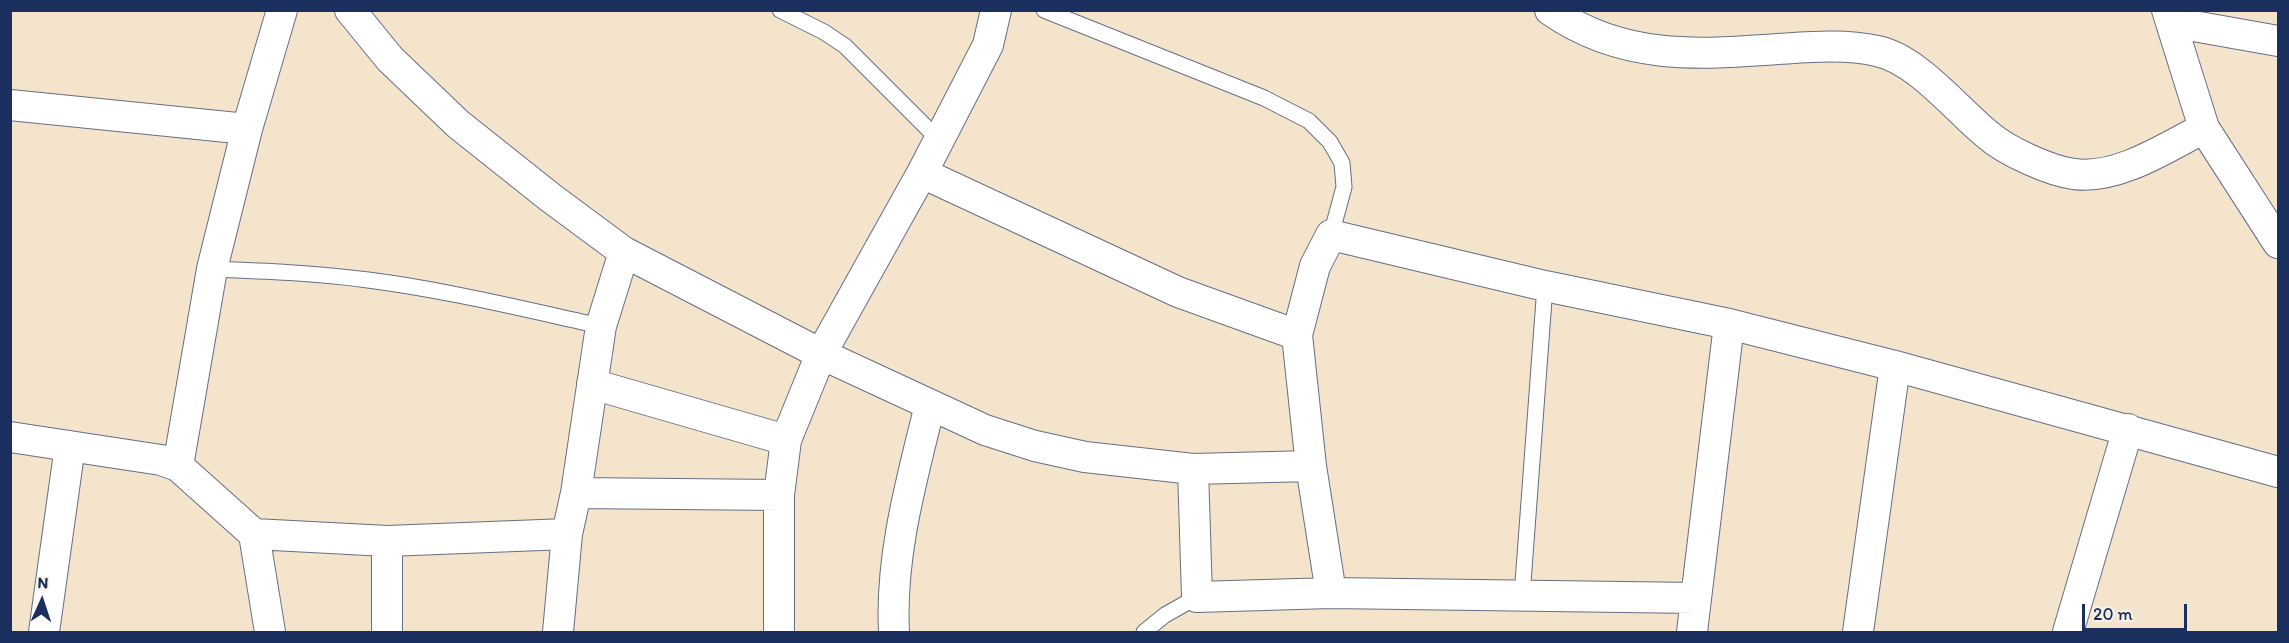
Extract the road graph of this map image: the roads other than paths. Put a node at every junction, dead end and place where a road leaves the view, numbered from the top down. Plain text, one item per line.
1 (282, 10) edge
2 (350, 10) edge
3 (780, 10) edge
4 (996, 10) edge
5 (1044, 10) edge
6 (1550, 10) edge
7 (2169, 16) edge
8 (2278, 41) edge
9 (10, 105) edge
10 (2204, 128) junction
11 (247, 129) junction
12 (939, 140) junction
13 (922, 173) junction
14 (1331, 235) junction
15 (2278, 243) edge
16 (624, 252) junction
17 (212, 269) junction
18 (1545, 286) junction
19 (1729, 324) junction
20 (601, 326) junction
21 (1297, 335) junction
22 (821, 354) junction
23 (1895, 366) junction
24 (592, 384) junction
25 (930, 405) junction
26 (2128, 429) junction
27 (10, 437) edge
28 (786, 440) junction
29 (70, 446) junction
30 (178, 466) junction
31 (1311, 466) junction
32 (1193, 469) junction
33 (2278, 472) edge
34 (576, 493) junction
35 (780, 495) junction
36 (254, 534) junction
37 (567, 534) junction
38 (387, 541) junction
39 (1331, 593) junction
40 (1522, 596) junction
41 (1197, 597) junction
42 (1696, 598) junction
43 (44, 633) edge
44 (270, 633) edge
45 (387, 633) edge
46 (558, 633) edge
47 (779, 633) edge
48 (894, 633) edge
49 (1143, 633) edge
50 (1692, 633) edge
51 (1858, 633) edge
52 (2068, 633) edge

1 - 11 street
2 - 16 street
3 - 12 lane
4 - 12 street
5 - 14 lane
6 - 10 street
7 - 8 street
7 - 10 street
9 - 11 street
10 - 15 street
11 - 17 street
12 - 13 street
13 - 21 street
13 - 22 street
14 - 18 street
14 - 21 street
16 - 20 street
16 - 22 street
17 - 20 lane
17 - 30 street
18 - 19 street
18 - 40 lane
19 - 23 street
19 - 42 street
20 - 24 street
21 - 31 street
22 - 25 street
22 - 28 street
23 - 26 street
23 - 51 street
24 - 28 street
24 - 34 street
25 - 32 street
25 - 48 street
26 - 33 street
26 - 52 street
27 - 29 street
28 - 35 street
29 - 30 street
29 - 43 street
30 - 36 street
31 - 32 street
31 - 39 street
32 - 41 street
34 - 35 street
34 - 37 street
35 - 47 street
36 - 38 street
36 - 44 street
37 - 38 street
37 - 46 street
38 - 45 street
39 - 40 street
39 - 41 street
40 - 42 street
41 - 49 lane
42 - 50 street

